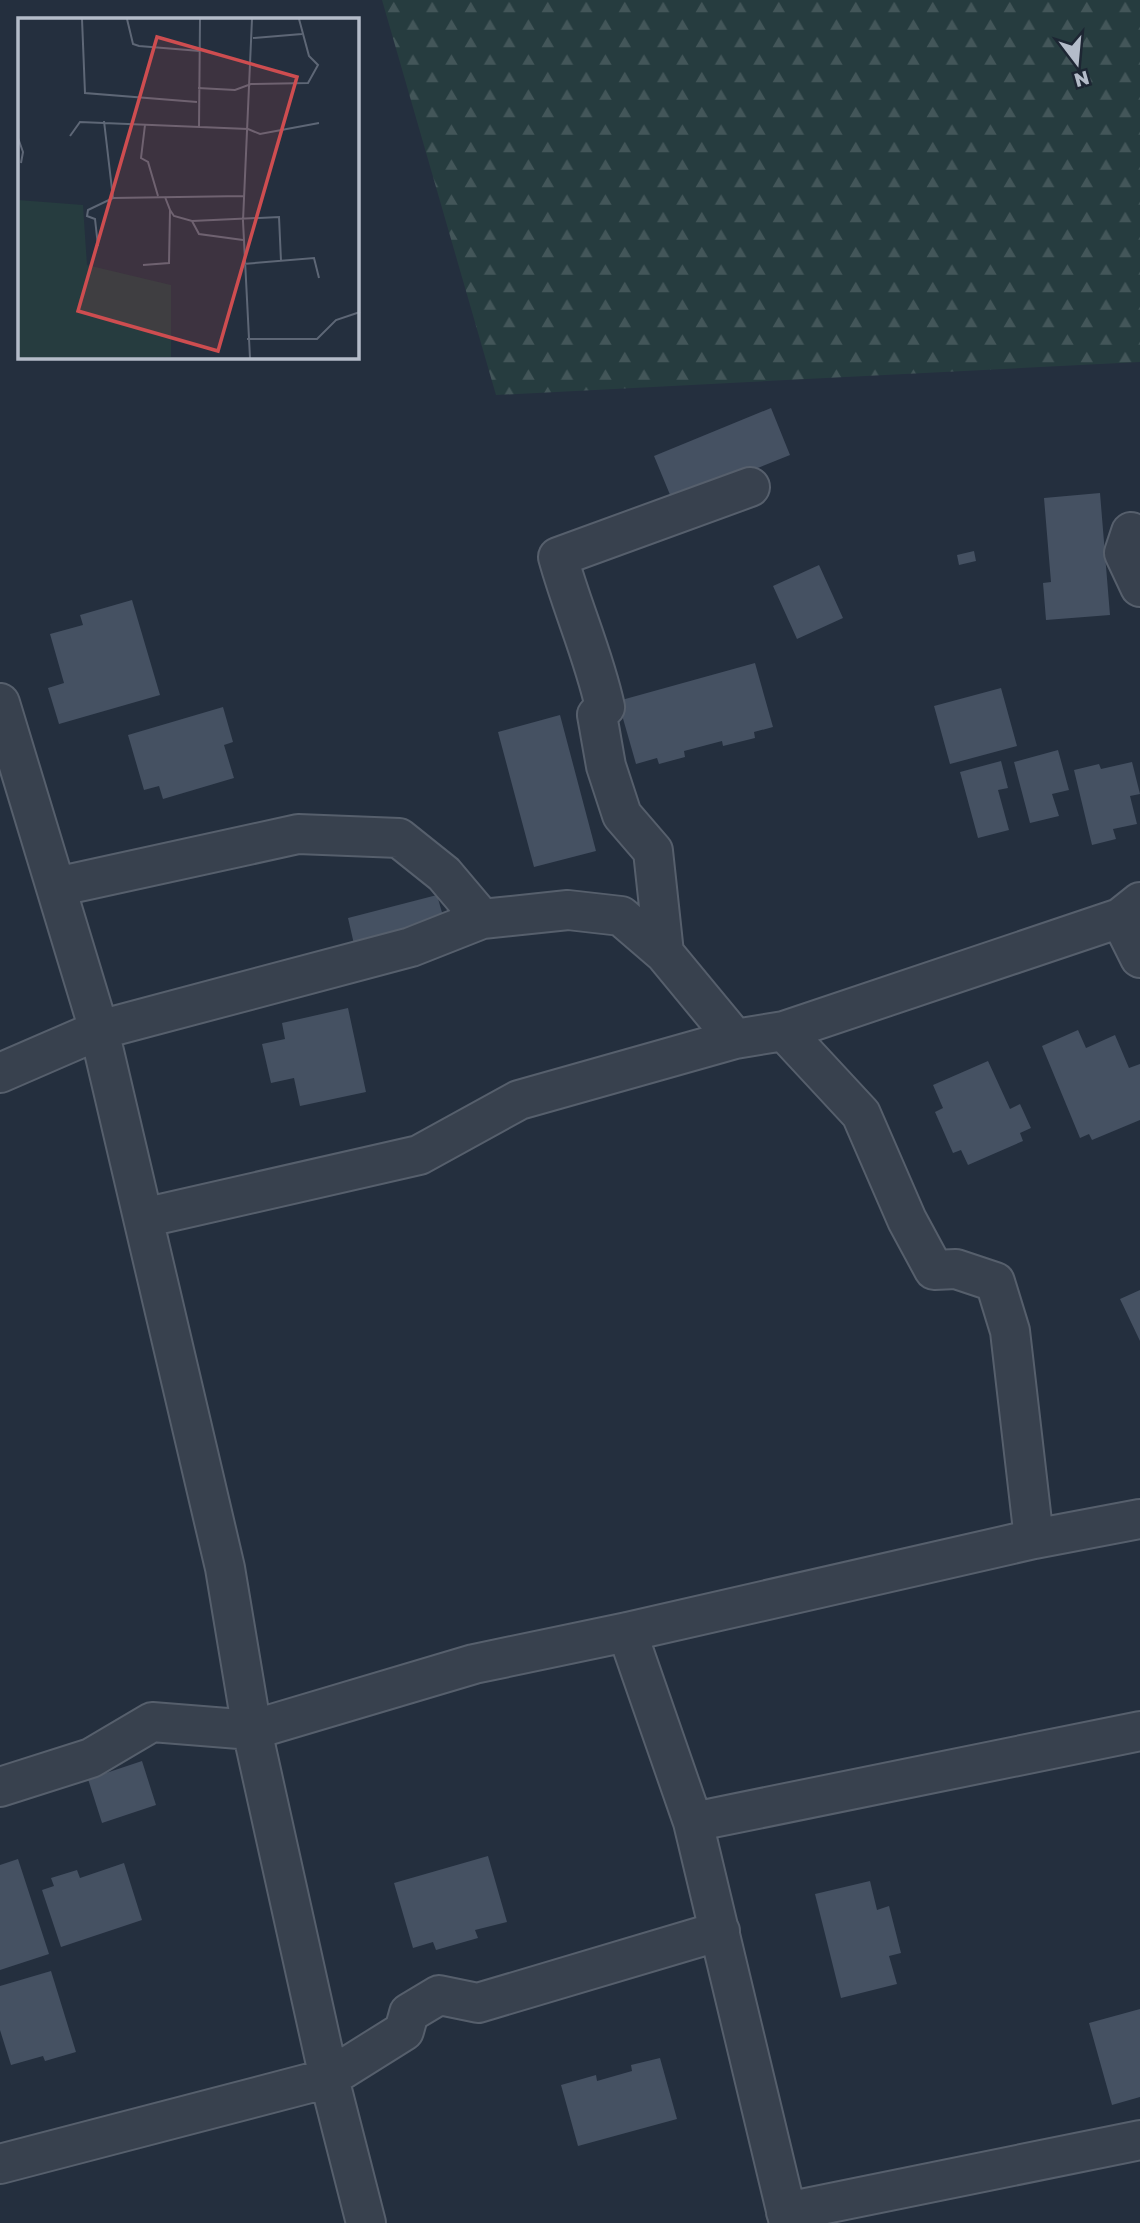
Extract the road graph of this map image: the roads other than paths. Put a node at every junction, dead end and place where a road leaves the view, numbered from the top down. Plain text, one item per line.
1 (750, 487) dead end
2 (1130, 532) dead end
3 (1140, 586) edge
4 (0, 704) edge
5 (56, 887) junction
6 (1130, 910) edge
7 (482, 919) junction
8 (664, 953) junction
9 (1140, 958) edge
10 (99, 1030) junction
11 (784, 1031) junction
12 (735, 1039) junction
13 (0, 1073) edge
14 (143, 1218) junction
15 (1140, 1519) edge
16 (1034, 1539) junction
17 (626, 1632) junction
18 (252, 1730) junction
19 (1140, 1731) edge
20 (0, 1787) edge
21 (693, 1822) junction
22 (720, 1931) junction
23 (329, 2078) junction
24 (1140, 2140) edge
25 (0, 2164) edge
26 (788, 2218) edge
27 (366, 2223) edge

1 - 8 street
2 - 3 street
4 - 5 street
5 - 7 street
5 - 10 street
6 - 9 street
6 - 11 street
7 - 8 street
7 - 10 street
8 - 12 street
10 - 13 street
10 - 14 street
11 - 12 street
11 - 16 street
12 - 14 street
14 - 18 street
15 - 16 street
16 - 17 street
17 - 18 street
17 - 21 street
18 - 20 street
18 - 23 street
19 - 21 street
21 - 22 street
22 - 23 street
22 - 26 street
23 - 25 street
23 - 27 street
24 - 26 street

